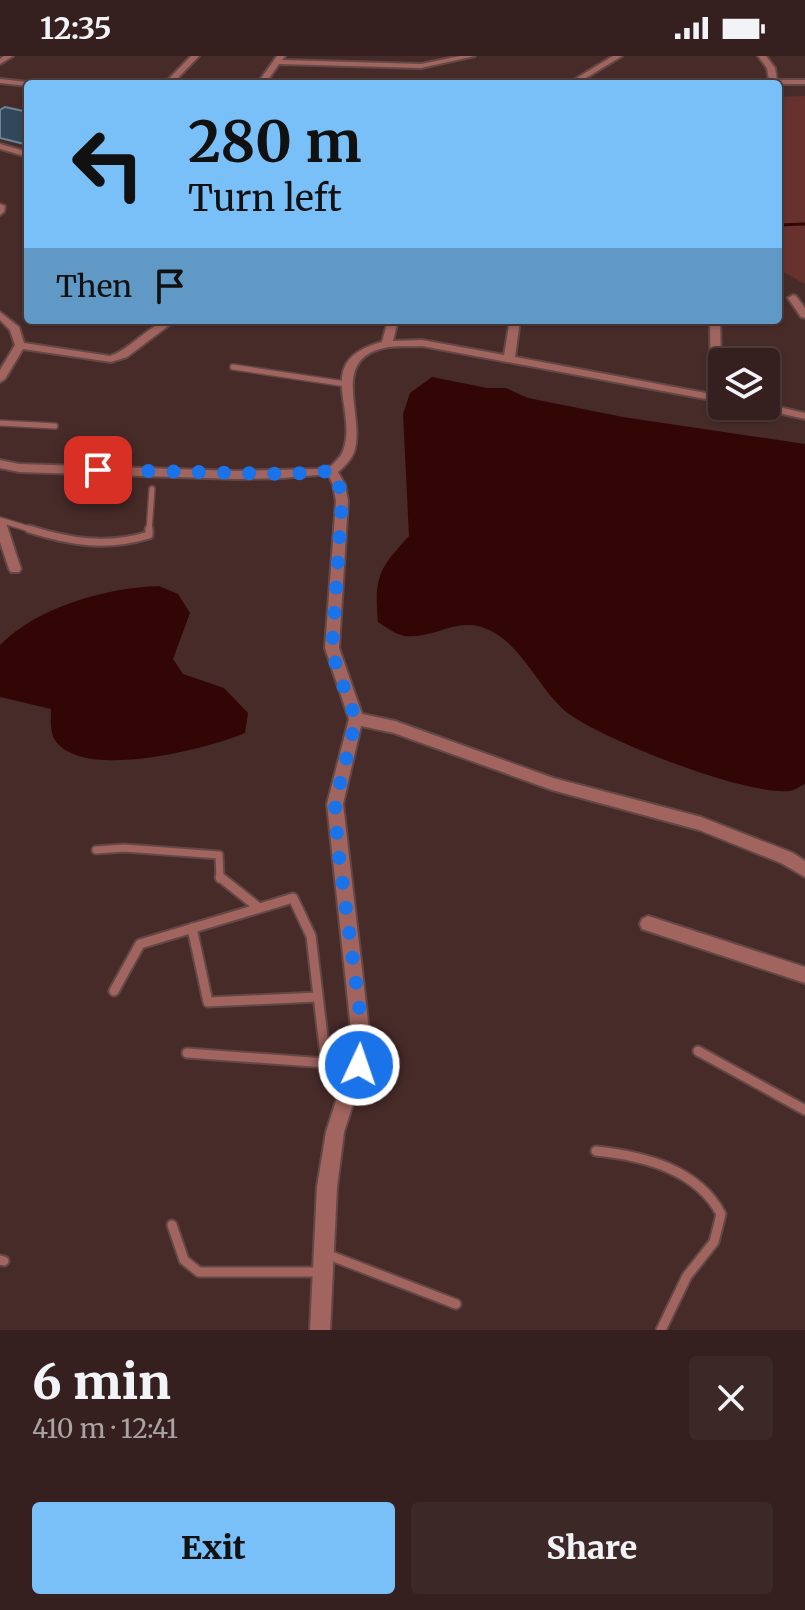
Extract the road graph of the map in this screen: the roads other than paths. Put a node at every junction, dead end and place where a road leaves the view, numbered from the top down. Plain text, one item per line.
1 (9, 56) edge
2 (195, 56) edge
3 (471, 56) edge
4 (618, 56) edge
5 (762, 56) edge
6 (278, 59) edge
7 (0, 62) edge
8 (172, 80) edge
9 (264, 80) edge
10 (578, 80) edge
11 (773, 80) edge
12 (0, 81) edge
13 (782, 82) edge
14 (805, 82) edge
15 (24, 84) edge
16 (0, 146) edge
17 (24, 154) edge
18 (793, 298) dead end
19 (0, 315) edge
20 (805, 315) edge
21 (166, 324) edge
22 (392, 324) edge
23 (514, 324) edge
24 (715, 324) edge
25 (387, 343) junction
26 (20, 345) junction
27 (716, 348) edge
28 (509, 359) junction
29 (233, 367) dead end
30 (0, 379) edge
31 (346, 384) junction
32 (708, 396) edge
33 (780, 410) edge
34 (805, 416) edge
35 (0, 423) edge
36 (55, 426) dead end
37 (0, 464) edge
38 (332, 471) junction
39 (152, 489) dead end
40 (0, 522) edge
41 (15, 569) dead end
42 (356, 719) junction
43 (96, 850) dead end
44 (805, 870) edge
45 (259, 908) junction
46 (648, 924) dead end
47 (192, 928) junction
48 (805, 975) edge
49 (114, 991) dead end
50 (317, 997) junction
51 (698, 1051) dead end
52 (187, 1053) dead end
53 (326, 1063) junction
54 (351, 1088) junction
55 (805, 1110) edge
56 (596, 1151) dead end
57 (172, 1225) dead end
58 (324, 1254) junction
59 (323, 1272) junction
60 (456, 1304) dead end
61 (320, 1330) edge
62 (661, 1330) edge

1 - 7 street
2 - 8 street
3 - 6 street
4 - 10 street
5 - 11 street
6 - 9 street
12 - 15 street
13 - 14 street
16 - 17 street
18 - 20 street
19 - 26 street
21 - 26 street
22 - 25 street
23 - 28 street
24 - 27 street
25 - 28 street
25 - 31 street
26 - 30 street
28 - 32 street
29 - 31 lane
31 - 38 street
33 - 34 street
35 - 36 lane
37 - 38 street
38 - 42 street
39 - 40 lane
40 - 41 street
42 - 44 street
42 - 54 street
43 - 45 lane
45 - 47 lane
45 - 50 lane
46 - 48 street
47 - 49 lane
47 - 50 lane
50 - 53 lane
51 - 55 lane
52 - 53 lane
53 - 54 lane
54 - 58 street
56 - 62 lane
57 - 59 lane
58 - 59 street
58 - 60 lane
59 - 61 street

